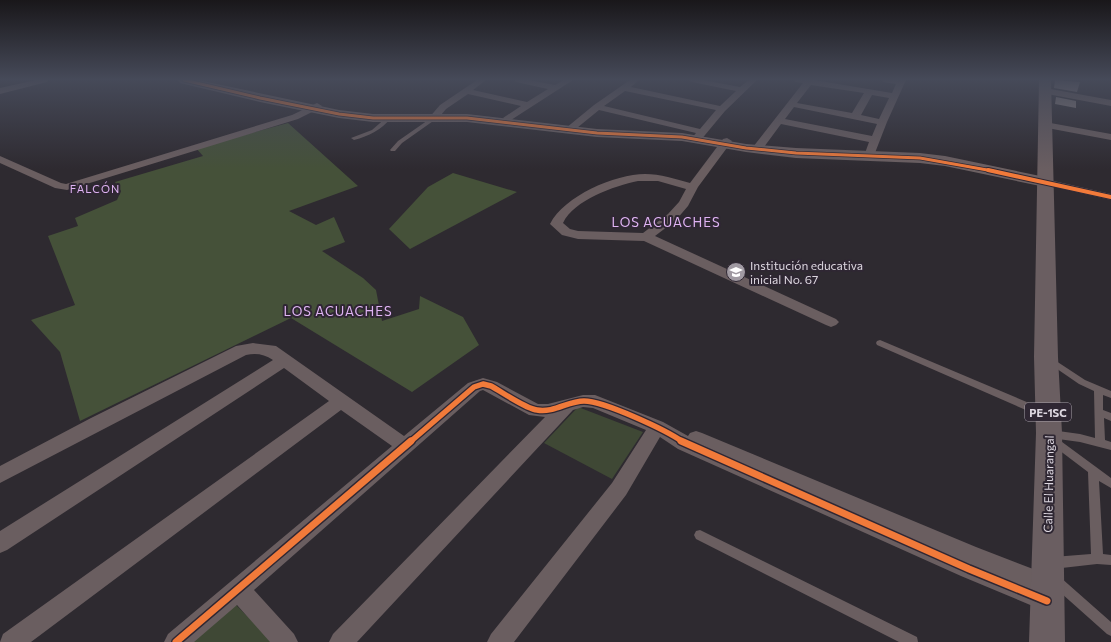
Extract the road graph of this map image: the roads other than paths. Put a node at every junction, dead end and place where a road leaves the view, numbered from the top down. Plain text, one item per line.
1 (311, 110) edge
2 (323, 110) edge
3 (334, 110) edge
4 (440, 110) edge
5 (520, 110) edge
6 (593, 110) edge
7 (607, 110) edge
8 (721, 110) edge
9 (787, 110) edge
10 (820, 110) edge
11 (859, 110) edge
12 (888, 110) edge
13 (1045, 110) edge
14 (434, 117) junction
15 (855, 117) junction
16 (389, 118) junction
17 (508, 118) junction
18 (780, 121) junction
19 (882, 122) junction
20 (1045, 125) junction
21 (570, 128) junction
22 (698, 136) junction
23 (1111, 137) edge
24 (354, 138) dead end
25 (726, 143) junction
26 (759, 147) junction
27 (393, 150) dead end
28 (871, 150) junction
29 (0, 159) edge
30 (1045, 179) junction
31 (693, 187) junction
32 (1111, 197) edge
33 (646, 237) junction
34 (831, 322) dead end
35 (880, 343) dead end
36 (1046, 357) junction
37 (284, 360) junction
38 (1098, 390) junction
39 (1111, 395) edge
40 (341, 401) junction
41 (568, 405) junction
42 (1099, 412) junction
43 (1111, 417) edge
44 (1048, 429) junction
45 (665, 431) junction
46 (1100, 443) junction
47 (405, 446) junction
48 (1111, 446) edge
49 (1093, 470) junction
50 (0, 475) edge
51 (1111, 484) edge
52 (700, 535) dead end
53 (0, 543) edge
54 (1097, 559) junction
55 (1111, 560) edge
56 (1046, 580) junction
57 (238, 589) junction
58 (1111, 630) edge
59 (11, 642) edge
60 (176, 642) edge
61 (286, 642) edge
62 (341, 642) edge
63 (499, 642) edge
64 (912, 642) edge
65 (1047, 642) edge

1 - 29 street
2 - 16 street
3 - 14 street
4 - 14 street
5 - 17 street
6 - 21 street
7 - 22 street
8 - 22 street
9 - 18 street
10 - 15 street
11 - 15 street
12 - 19 street
13 - 20 main road, PE-1SC
14 - 16 street
14 - 17 street
14 - 21 street
14 - 27 lane
15 - 19 street
16 - 24 lane
17 - 21 street
18 - 26 street
18 - 28 street
19 - 28 street
20 - 23 street
20 - 30 main road, PE-1SC
21 - 22 street
22 - 25 street
25 - 26 street
25 - 31 street
26 - 28 street
28 - 30 street
30 - 32 street
30 - 36 main road, Calle El Huarangal / PE-1SC
31 - 33 street
31 - 33 street
33 - 34 street
35 - 44 lane
36 - 38 lane
36 - 44 main road, Calle El Huarangal / PE-1SC
37 - 40 street
37 - 50 street
37 - 53 street
38 - 39 lane
38 - 42 lane
40 - 47 street
40 - 59 street
41 - 45 street
41 - 47 street
41 - 62 street
42 - 43 lane
42 - 46 lane
44 - 46 lane
44 - 49 lane
44 - 56 main road, Calle El Huarangal / PE-1SC
45 - 56 street
45 - 63 street
46 - 48 lane
47 - 57 street
49 - 51 lane
49 - 54 lane
52 - 64 lane
54 - 55 lane
54 - 56 lane
56 - 58 lane
56 - 65 main road, Calle El Huarangal / PE-1SC
57 - 60 street
57 - 61 street

